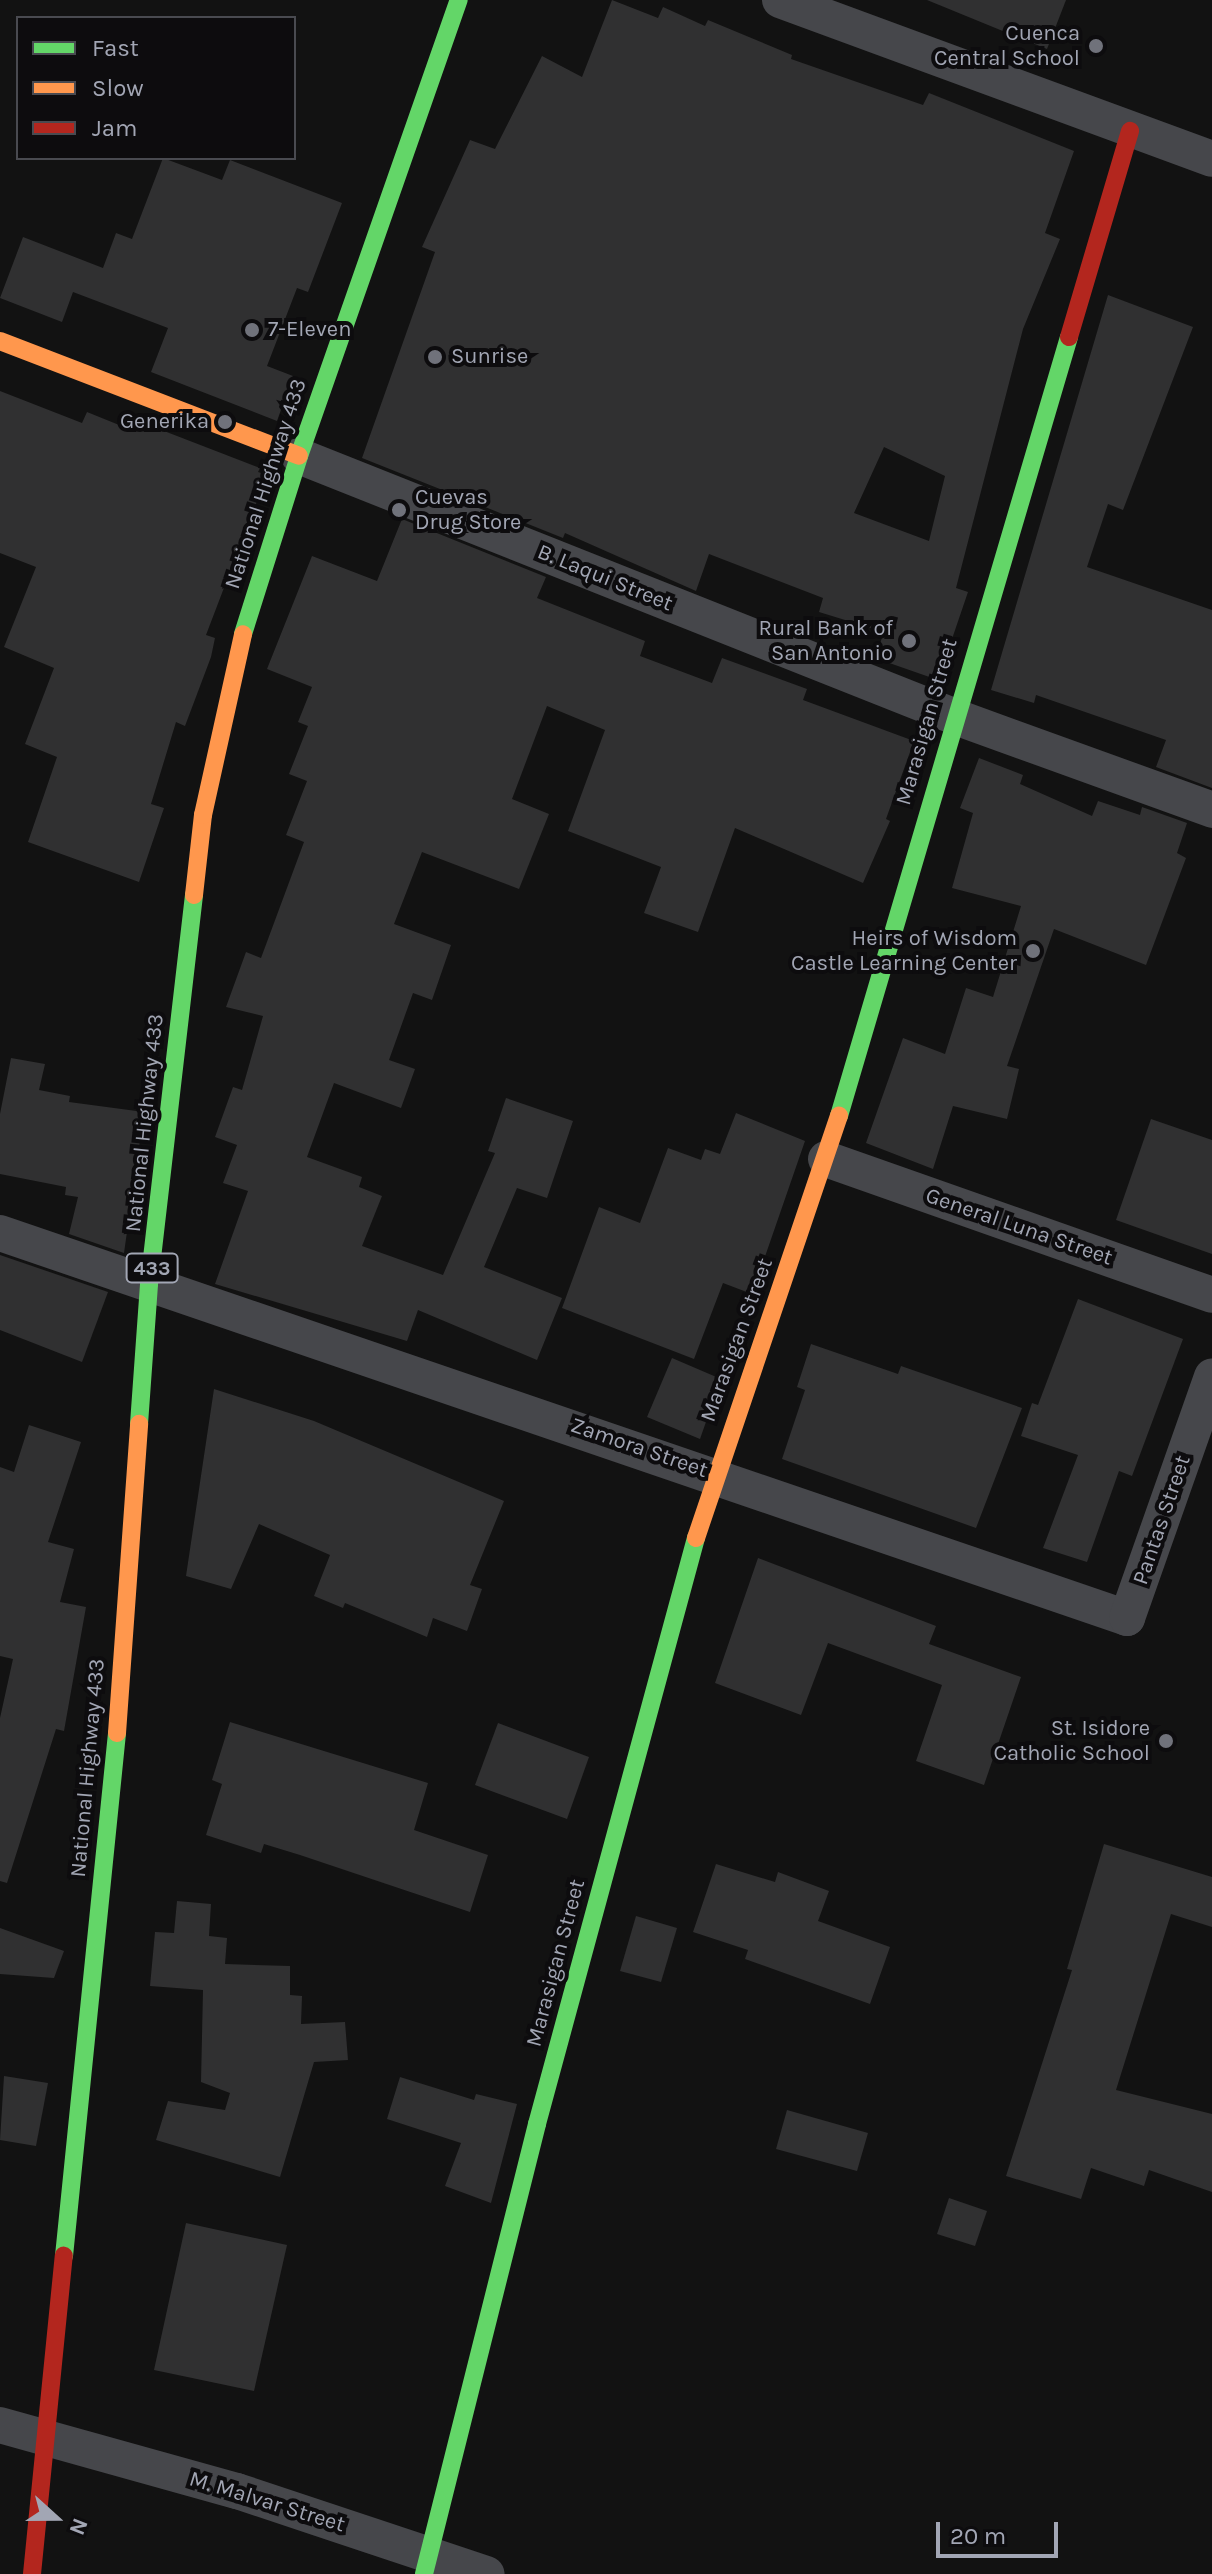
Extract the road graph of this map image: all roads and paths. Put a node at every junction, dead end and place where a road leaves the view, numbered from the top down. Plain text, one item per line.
1 (459, 0) edge
2 (780, 0) edge
3 (1130, 131) junction
4 (1212, 159) edge
5 (0, 341) edge
6 (299, 456) junction
7 (953, 716) junction
8 (1212, 810) edge
9 (826, 1159) junction
10 (0, 1233) edge
11 (149, 1284) junction
12 (1212, 1295) edge
13 (1212, 1376) edge
14 (714, 1474) junction
15 (1127, 1618) joint
16 (0, 2425) edge
17 (44, 2440) junction
18 (426, 2563) edge
19 (32, 2574) edge
20 (487, 2574) edge

1 - 6 main road, National Highway 433 / 433
2 - 3 street
3 - 4 street
3 - 7 main road, Marasigan Street
5 - 6 main road, B. Laqui Street
6 - 7 street, B. Laqui Street
6 - 11 main road, National Highway 433 / 433
7 - 8 street, B. Laqui Street
7 - 9 main road, Marasigan Street
9 - 12 street, General Luna Street
9 - 14 main road, Marasigan Street
10 - 11 street, Zamora Street
11 - 14 street, Zamora Street
11 - 17 main road, National Highway 433 / 433
13 - 15 street, Pantas Street
14 - 15 street, Zamora Street
14 - 18 main road, Marasigan Street
16 - 17 street, M. Malvar Street
17 - 18 street, M. Malvar Street
17 - 19 main road, National Highway 433 / 433
18 - 20 street, M. Malvar Street

